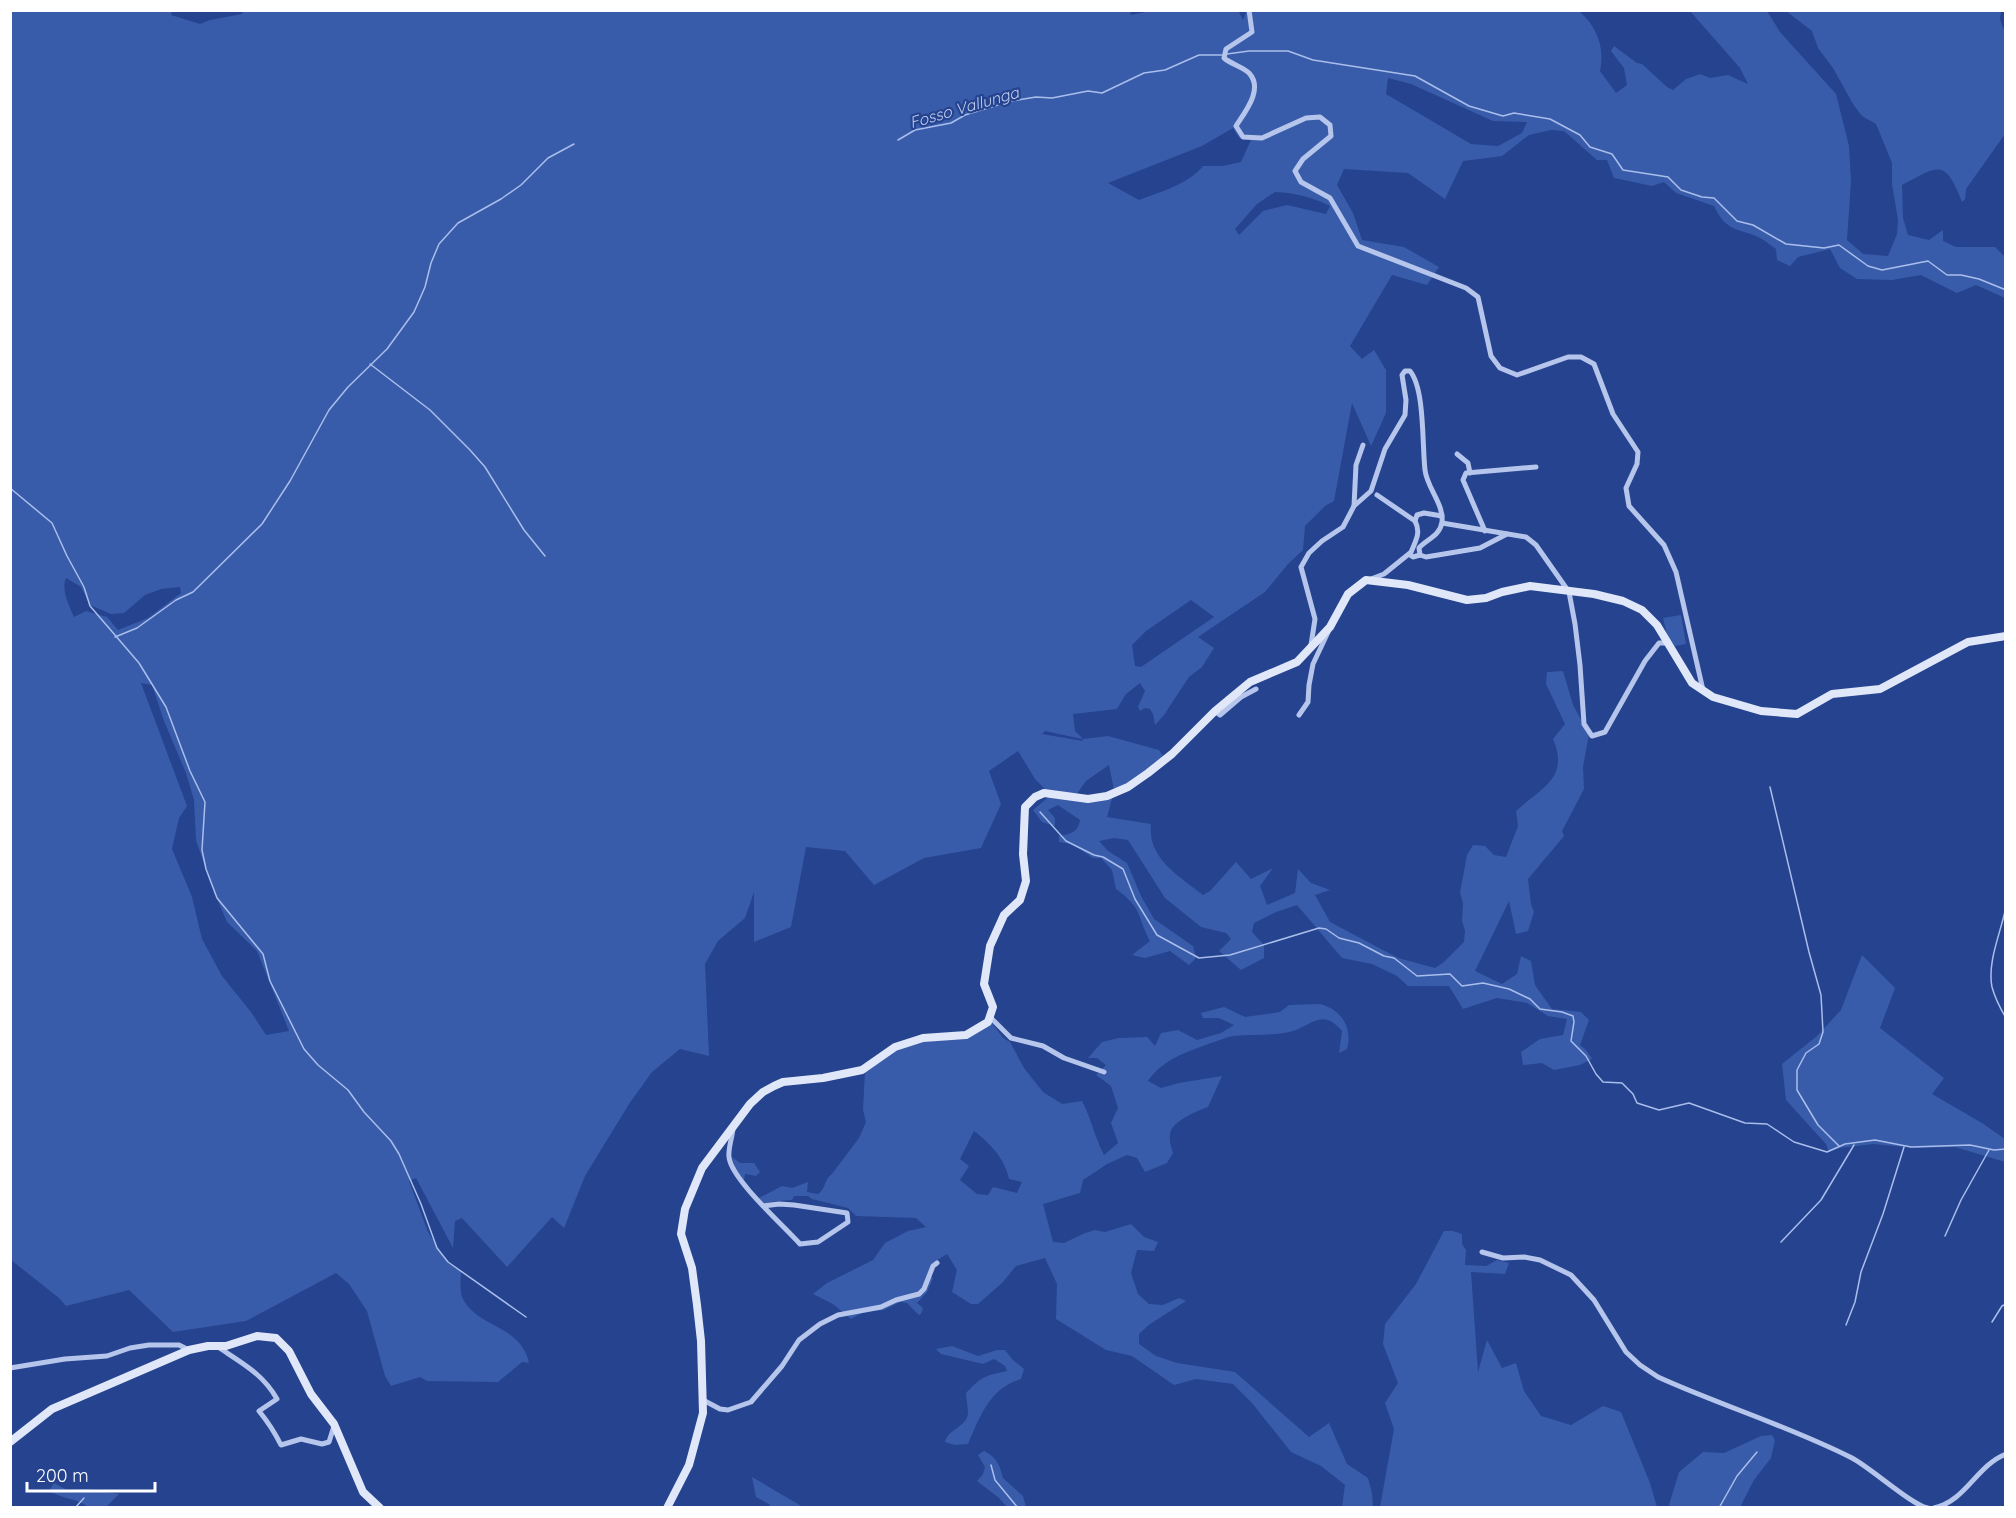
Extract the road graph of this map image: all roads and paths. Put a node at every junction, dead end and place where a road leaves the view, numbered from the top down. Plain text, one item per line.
1 (1249, 10) edge
2 (1363, 445) dead end
3 (1457, 454) dead end
4 (1536, 467) dead end
5 (1470, 473) junction
6 (1377, 495) dead end
7 (1354, 506) junction
8 (1442, 520) junction
9 (1415, 521) junction
10 (1485, 531) junction
11 (1507, 534) junction
12 (1410, 552) junction
13 (1420, 555) junction
14 (1366, 580) junction
15 (1569, 592) junction
16 (1330, 627) junction
17 (2006, 636) edge
18 (1666, 643) junction
19 (1311, 648) junction
20 (1256, 688) dead end
21 (1703, 690) junction
22 (1215, 711) junction
23 (1299, 715) dead end
24 (990, 1017) junction
25 (1104, 1072) dead end
26 (733, 1128) junction
27 (764, 1206) junction
28 (1482, 1252) dead end
29 (937, 1263) dead end
30 (218, 1347) junction
31 (189, 1350) junction
32 (10, 1368) edge
33 (703, 1400) junction
34 (334, 1425) junction
35 (10, 1442) edge
36 (2006, 1454) edge
37 (380, 1508) edge
38 (667, 1508) edge
39 (1928, 1508) edge
40 (1934, 1508) edge

1 - 21 street
2 - 7 street
3 - 5 street
4 - 5 street
5 - 10 street
6 - 9 street
7 - 8 street
7 - 19 street
8 - 9 street
8 - 10 street
8 - 13 street
9 - 12 street
10 - 11 street
11 - 13 street
11 - 15 street
12 - 13 street
12 - 14 street
14 - 15 street
14 - 16 street
15 - 18 street
15 - 18 street
16 - 19 street
16 - 23 street
17 - 21 street
18 - 21 street
19 - 22 street
20 - 22 street
22 - 24 street
24 - 25 street
24 - 26 street
26 - 27 street
26 - 33 street
27 - 27 street
28 - 39 street
29 - 33 street
30 - 31 street
30 - 34 street
30 - 34 street
31 - 32 street
31 - 35 street
33 - 38 street
34 - 37 street
36 - 40 street

